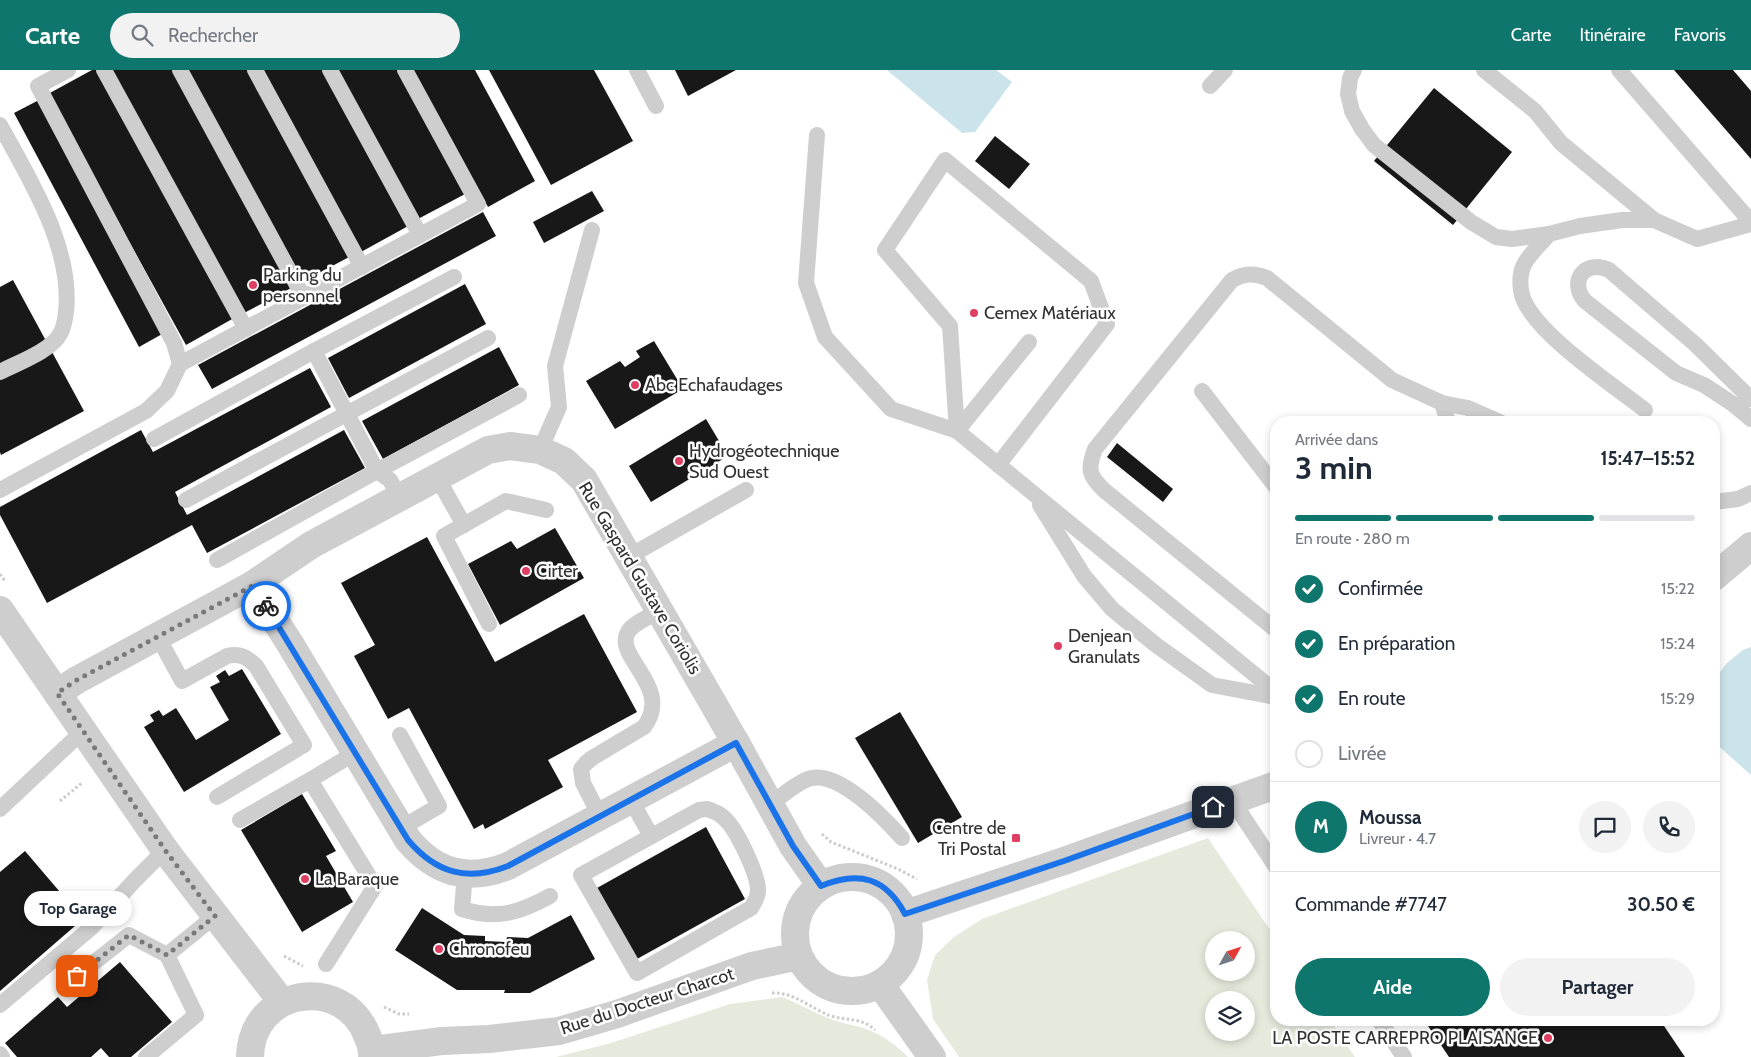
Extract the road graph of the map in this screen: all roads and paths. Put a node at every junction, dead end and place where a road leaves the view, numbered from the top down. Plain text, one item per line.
1 (68, 70) edge
2 (104, 70) edge
3 (180, 70) edge
4 (256, 70) edge
5 (330, 70) edge
6 (405, 70) edge
7 (637, 70) edge
8 (1225, 70) edge
9 (1354, 70) edge
10 (1484, 70) edge
11 (1619, 70) edge
12 (1210, 86) dead end
13 (656, 106) dead end
14 (0, 125) edge
15 (817, 135) dead end
16 (1654, 220) junction
17 (1751, 223) edge
18 (592, 230) dead end
19 (1549, 234) junction
20 (420, 235) junction
21 (362, 266) junction
22 (454, 277) dead end
23 (304, 298) junction
24 (246, 329) junction
25 (488, 338) dead end
26 (1028, 342) dead end
27 (314, 351) junction
28 (180, 364) junction
29 (0, 372) edge
30 (1202, 391) dead end
31 (519, 395) dead end
32 (1751, 399) edge
33 (1442, 403) junction
34 (1645, 410) dead end
35 (347, 414) junction
36 (1446, 416) edge
37 (1486, 416) edge
38 (1751, 419) edge
39 (957, 431) junction
40 (154, 439) dead end
41 (540, 450) junction
42 (998, 465) junction
43 (377, 471) junction
44 (437, 477) junction
45 (1270, 479) edge
46 (0, 490) edge
47 (746, 490) dead end
48 (1032, 492) junction
49 (1751, 494) edge
50 (399, 498) junction
51 (186, 500) dead end
52 (1720, 501) edge
53 (546, 510) dead end
54 (464, 525) junction
55 (1751, 546) edge
56 (628, 557) junction
57 (217, 560) dead end
58 (1720, 572) edge
59 (252, 586) junction
60 (0, 610) edge
61 (659, 611) junction
62 (489, 624) dead end
63 (1270, 625) edge
64 (158, 637) junction
65 (1270, 687) edge
66 (57, 693) junction
67 (1270, 696) edge
68 (83, 731) junction
69 (400, 735) dead end
70 (736, 743) junction
71 (355, 753) junction
72 (86, 779) dead end
73 (310, 780) junction
74 (1270, 787) edge
75 (216, 797) dead end
76 (631, 800) junction
77 (1232, 800) junction
78 (60, 801) dead end
79 (770, 804) junction
80 (0, 809) edge
81 (600, 816) junction
82 (240, 820) dead end
83 (401, 828) junction
84 (820, 833) dead end
85 (651, 836) junction
86 (902, 838) dead end
87 (165, 850) junction
88 (1270, 858) edge
89 (466, 874) junction
90 (926, 877) dead end
91 (821, 886) junction
92 (550, 896) dead end
93 (905, 914) junction
94 (215, 916) junction
95 (277, 952) dead end
96 (167, 955) junction
97 (800, 956) junction
98 (326, 964) dead end
99 (305, 967) dead end
100 (880, 984) junction
101 (64, 986) dead end
102 (771, 993) dead end
103 (282, 1002) junction
104 (0, 1005) edge
105 (383, 1006) dead end
106 (409, 1014) dead end
107 (1383, 1026) edge
108 (878, 1032) dead end
109 (373, 1053) edge
110 (146, 1057) edge
111 (250, 1057) edge
112 (932, 1057) edge
113 (1404, 1057) edge

1 - 28 lane
2 - 24 lane
3 - 23 lane
4 - 21 lane
5 - 20 lane
6 - 20 lane
7 - 13 lane
8 - 12 lane
9 - 19 lane
10 - 16 lane
11 - 17 lane
14 - 29 lane
15 - 39 lane
16 - 17 lane
16 - 19 lane
18 - 41 lane
19 - 34 lane
20 - 21 lane
21 - 23 lane
22 - 27 lane
23 - 24 lane
24 - 28 lane
25 - 35 lane
26 - 39 lane
27 - 35 lane
27 - 40 lane
28 - 46 lane
30 - 45 lane
31 - 43 lane
32 - 38 lane
33 - 36 lane
33 - 37 lane
33 - 63 lane
35 - 43 lane
35 - 51 lane
39 - 42 lane
39 - 42 lane
41 - 44 street, Rue Gaspard Gustave Coriolis
41 - 56 street, Rue Gaspard Gustave Coriolis
42 - 48 lane
43 - 50 lane
43 - 57 lane
44 - 50 street, Rue Gaspard Gustave Coriolis
44 - 54 lane
47 - 56 lane
48 - 65 lane
48 - 67 lane
49 - 52 lane
50 - 59 street, Rue Gaspard Gustave Coriolis
53 - 54 lane
54 - 62 lane
55 - 58 street
56 - 61 street, Rue Gaspard Gustave Coriolis
59 - 64 street, Rue Gaspard Gustave Coriolis
59 - 71 street
60 - 66 street
61 - 70 street, Rue Gaspard Gustave Coriolis
61 - 81 lane
64 - 66 street, Rue Gaspard Gustave Coriolis
64 - 75 lane
66 - 68 street
68 - 80 lane
68 - 87 street
69 - 83 lane
70 - 76 street
70 - 79 street, Rue Gaspard Gustave Coriolis
71 - 73 lane
71 - 83 street
72 - 78 path
73 - 82 lane
73 - 98 lane
74 - 77 street
76 - 81 street
76 - 85 lane
77 - 88 lane
77 - 93 street
79 - 86 lane
79 - 91 street, Rue Gaspard Gustave Coriolis
81 - 89 street
83 - 89 street
84 - 90 path
85 - 85 lane
87 - 94 street
87 - 104 lane
89 - 92 lane
91 - 93 street
91 - 97 street
93 - 100 street
94 - 96 lane
94 - 103 street
95 - 99 path
96 - 101 lane
96 - 110 lane
97 - 100 street
97 - 109 street, Rue du Docteur Charcot
100 - 112 street
102 - 108 path
103 - 109 street
103 - 111 street
105 - 106 path
107 - 113 lane

